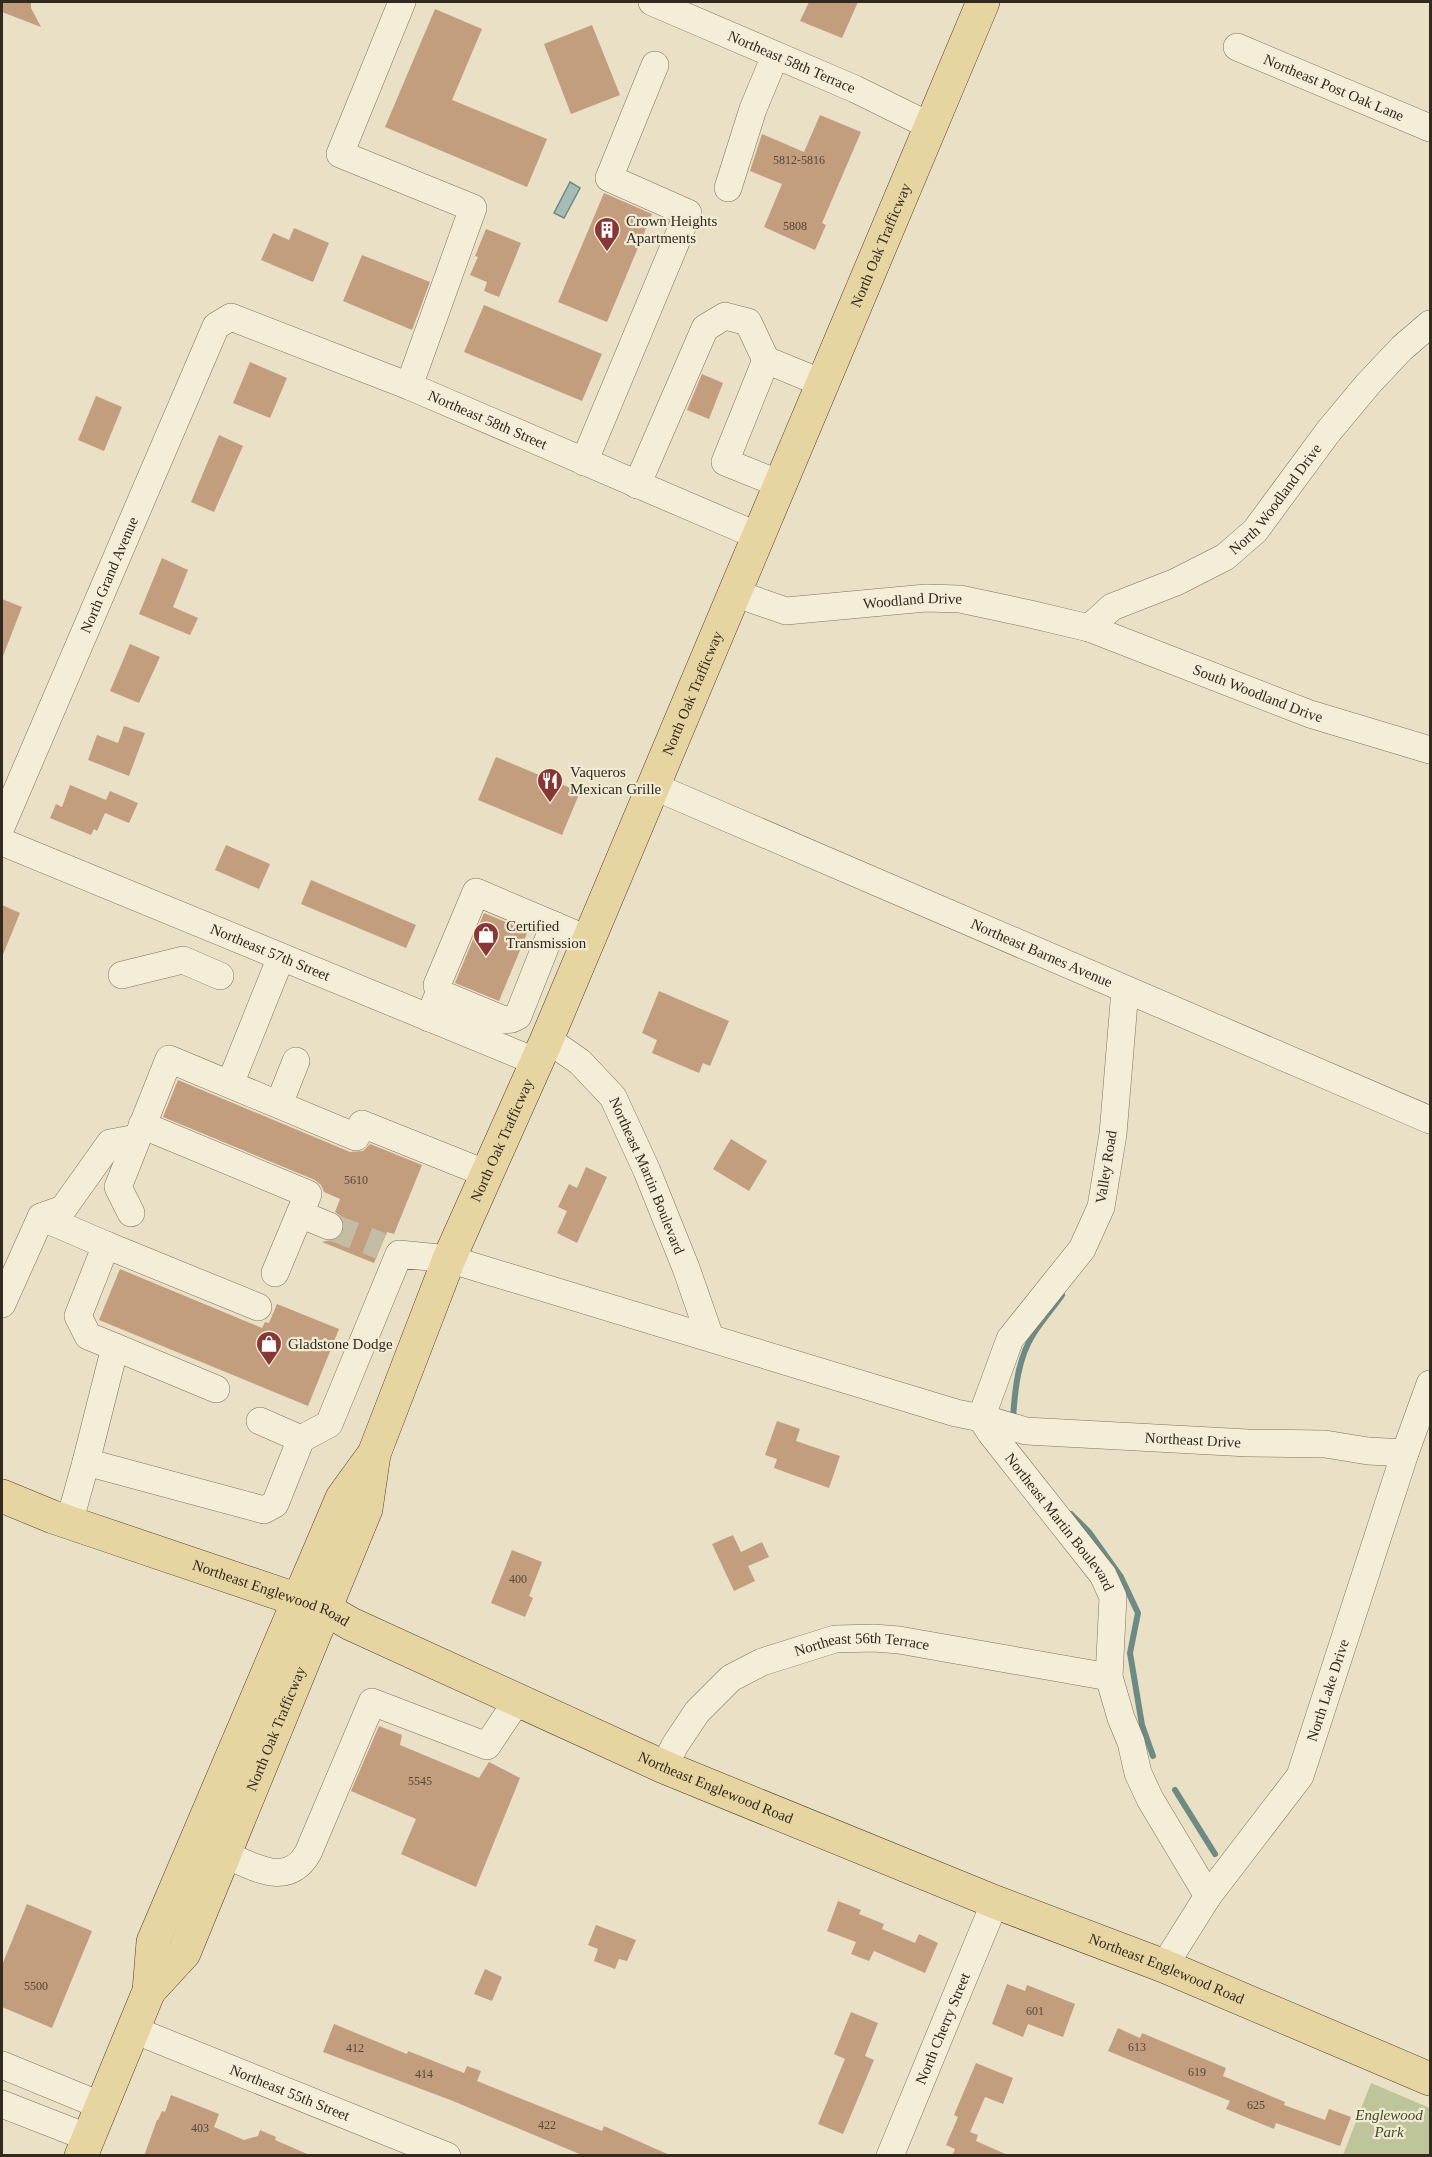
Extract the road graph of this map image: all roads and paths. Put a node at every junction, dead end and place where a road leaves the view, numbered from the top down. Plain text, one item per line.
1 (402, 2) edge
2 (652, 2) edge
3 (983, 2) edge
4 (1237, 47) dead end
5 (776, 56) junction
6 (655, 65) dead end
7 (930, 126) junction
8 (1431, 128) edge
9 (728, 188) dead end
10 (1431, 324) edge
11 (216, 326) joint
12 (766, 360) junction
13 (822, 383) junction
14 (409, 386) junction
15 (584, 462) junction
16 (637, 484) junction
17 (780, 484) junction
18 (758, 536) junction
19 (734, 593) junction
20 (1089, 628) junction
21 (1431, 750) edge
22 (653, 786) junction
23 (2, 825) edge
24 (2, 842) edge
25 (554, 925) junction
26 (589, 939) junction
27 (281, 957) junction
28 (122, 975) dead end
29 (220, 976) dead end
30 (1125, 990) junction
31 (439, 993) junction
32 (429, 1018) junction
33 (542, 1051) junction
34 (296, 1061) dead end
35 (230, 1084) junction
36 (279, 1104) junction
37 (1431, 1120) edge
38 (140, 1132) junction
39 (487, 1174) junction
40 (132, 1213) dead end
41 (300, 1214) junction
42 (41, 1217) junction
43 (329, 1226) tunnel mouth
44 (106, 1245) junction
45 (449, 1259) junction
46 (275, 1273) dead end
47 (2, 1304) edge
48 (258, 1307) dead end
49 (710, 1337) junction
50 (115, 1347) junction
51 (1431, 1384) edge
52 (216, 1389) dead end
53 (981, 1418) junction
54 (260, 1421) dead end
55 (302, 1439) junction
56 (1405, 1453) junction
57 (86, 1462) junction
58 (2, 1496) edge
59 (69, 1523) junction
60 (311, 1604) junction
61 (1109, 1677) junction
62 (517, 1701) junction
63 (664, 1767) junction
64 (225, 1855) junction
65 (1208, 1896) junction
66 (995, 1902) junction
67 (1164, 1966) junction
68 (149, 1991) junction
69 (134, 2030) junction
70 (2, 2065) edge
71 (1431, 2079) edge
72 (2, 2104) edge
73 (102, 2106) junction
74 (85, 2147) edge
75 (447, 2156) edge
76 (890, 2156) edge

1 - 14 street
2 - 5 street, Northeast 58th Terrace
3 - 7 main road, North Oak Trafficway
4 - 8 street, Northeast Post Oak Lane
5 - 7 street, Northeast 58th Terrace
5 - 9 street
6 - 15 street
7 - 13 main road, North Oak Trafficway
10 - 20 street, North Woodland Drive
11 - 14 street, Northeast 58th Street
11 - 23 street, North Grand Avenue
12 - 13 street
12 - 16 street
12 - 17 street
13 - 17 main road, North Oak Trafficway
14 - 15 street, Northeast 58th Street
15 - 16 street, Northeast 58th Street
16 - 18 street, Northeast 58th Street
17 - 18 main road, North Oak Trafficway
18 - 19 main road, North Oak Trafficway
19 - 20 street, Woodland Drive
19 - 22 main road, North Oak Trafficway
20 - 21 street, South Woodland Drive
22 - 26 main road, North Oak Trafficway
22 - 30 street, Northeast Barnes Avenue
24 - 27 street, Northeast 57th Street
25 - 26 street
25 - 31 street
25 - 31 street
26 - 33 main road, North Oak Trafficway
27 - 32 street, Northeast 57th Street
27 - 35 street
28 - 29 street
30 - 37 street, Northeast Barnes Avenue
30 - 53 street, Valley Road
31 - 32 street
32 - 33 street, Northeast 57th Street
33 - 39 main road, North Oak Trafficway
33 - 49 street, Northeast Martin Boulevard
34 - 36 street
35 - 36 street
35 - 38 street
36 - 39 street
38 - 40 street
38 - 41 street
38 - 42 street
39 - 45 main road, North Oak Trafficway
41 - 43 street
41 - 46 street
42 - 44 street
42 - 47 street
44 - 48 street
44 - 50 street
45 - 49 street
45 - 55 street
45 - 60 main road, North Oak Trafficway
49 - 53 street
50 - 52 street
50 - 57 street
51 - 56 street, North Lake Drive
53 - 56 street, Northeast Drive
53 - 61 street, Northeast Martin Boulevard
54 - 55 street
55 - 57 street
56 - 65 street, North Lake Drive
57 - 59 street
58 - 59 main road, Northeast Englewood Road
59 - 60 main road, Northeast Englewood Road
60 - 62 main road, Northeast Englewood Road
60 - 64 main road, North Oak Trafficway
60 - 68 main road, North Oak Trafficway
61 - 63 street, Northeast 56th Terrace
61 - 65 street, Northeast Martin Boulevard
62 - 63 main road, Northeast Englewood Road
62 - 64 street
63 - 66 main road, Northeast Englewood Road
64 - 68 main road, North Oak Trafficway
65 - 67 street, North Lake Drive
66 - 67 main road, Northeast Englewood Road
66 - 76 street, North Cherry Street
67 - 71 main road, Northeast Englewood Road
68 - 69 main road, North Oak Trafficway
69 - 73 main road, North Oak Trafficway
69 - 75 street, Northeast 55th Street
70 - 73 street
72 - 74 street
73 - 74 main road, North Oak Trafficway

